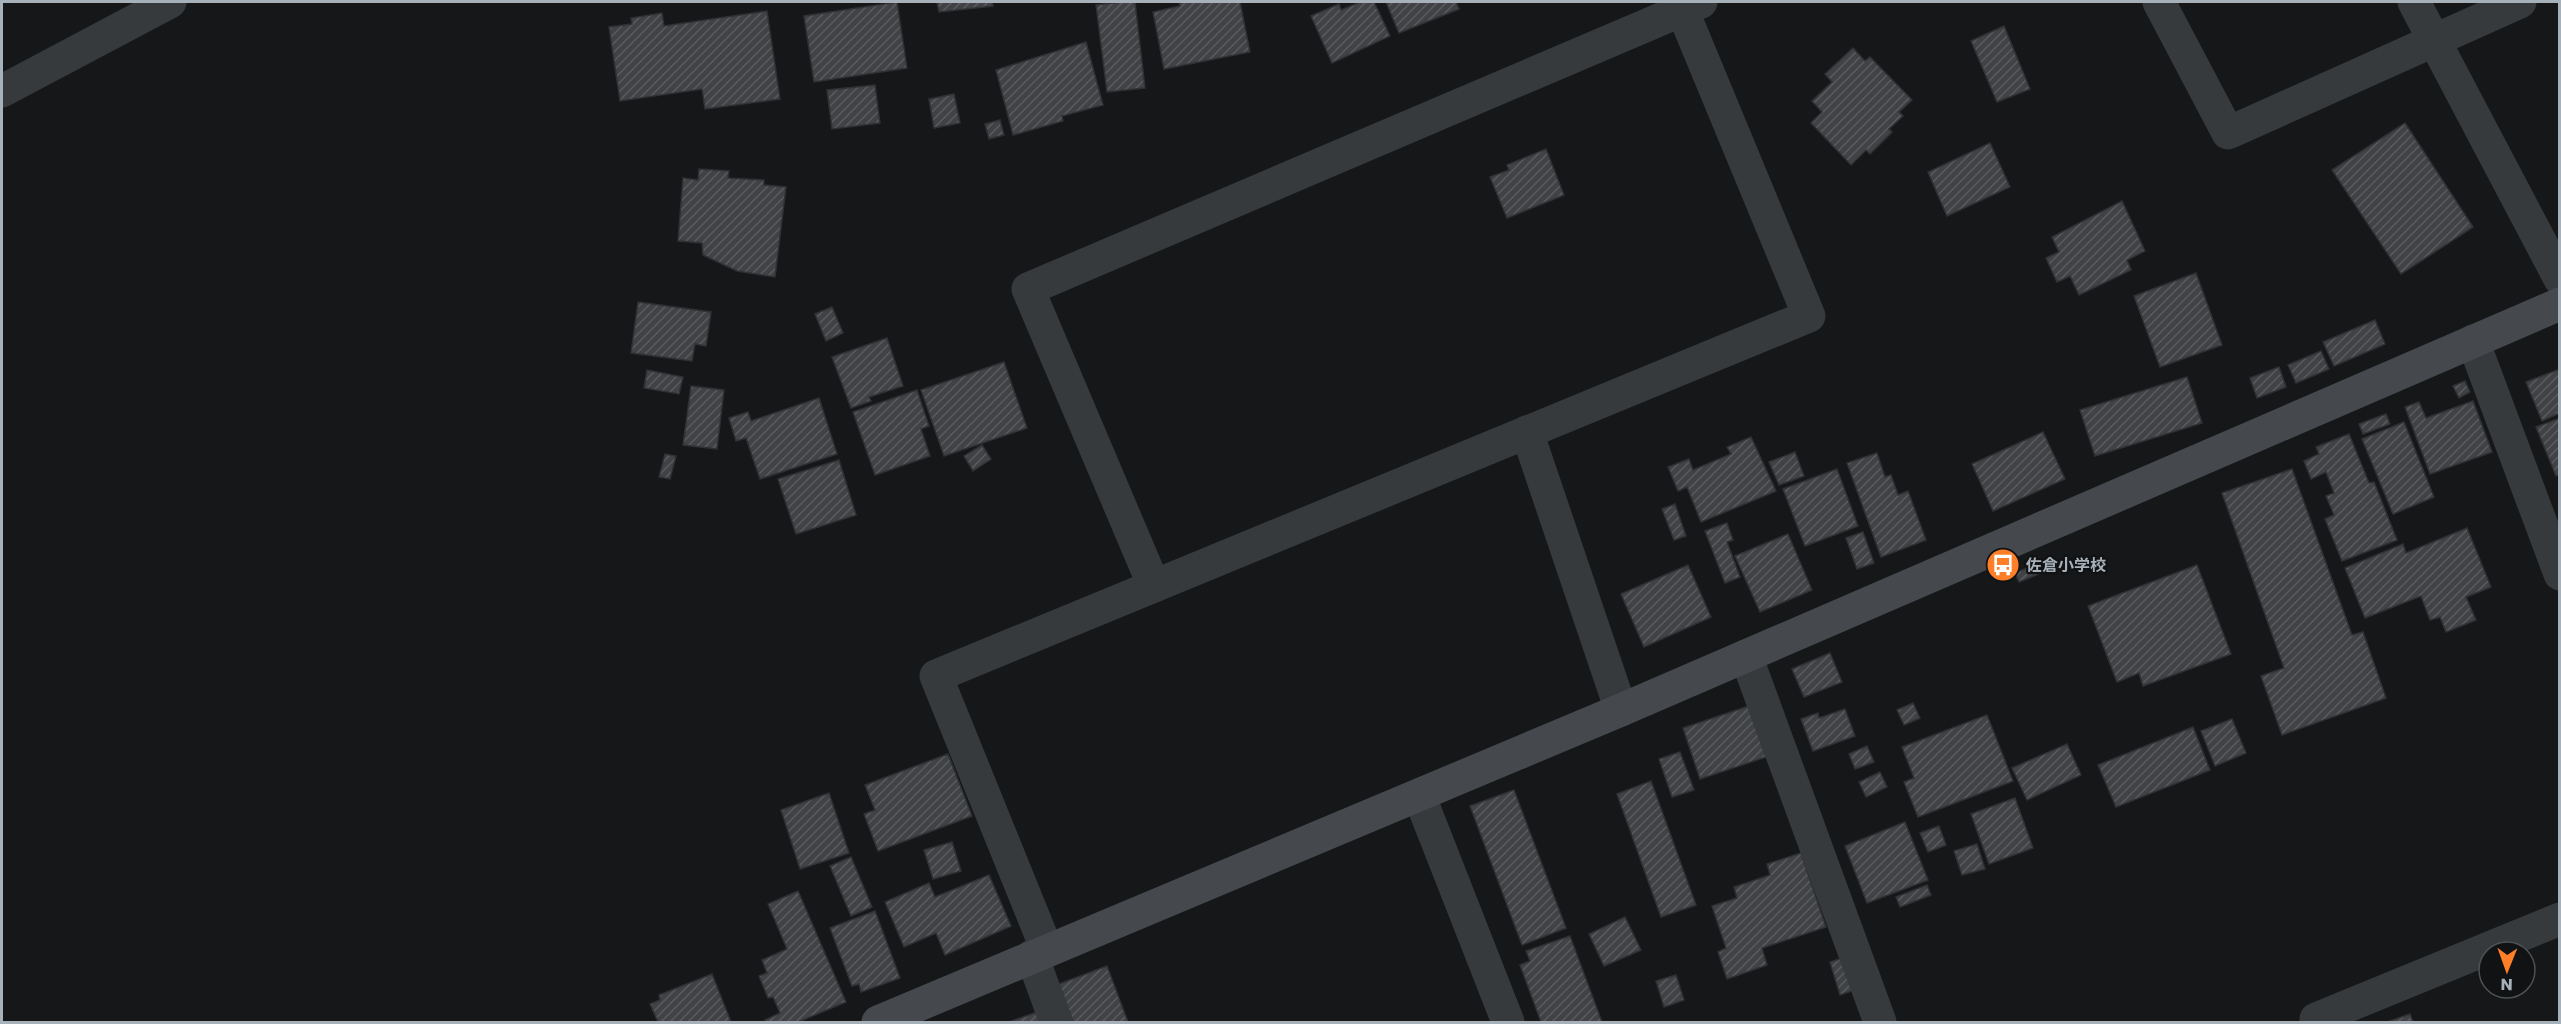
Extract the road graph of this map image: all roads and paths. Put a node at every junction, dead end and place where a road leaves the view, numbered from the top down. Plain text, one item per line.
1 (170, 2) edge
2 (2159, 2) edge
3 (2414, 2) edge
4 (2520, 2) edge
5 (1687, 4) edge
6 (2434, 40) junction
7 (2, 91) edge
8 (2559, 279) edge
9 (2559, 304) edge
10 (2473, 341) junction
11 (1527, 432) junction
12 (2559, 574) edge
13 (1154, 586) junction
14 (1746, 656) junction
15 (1621, 710) junction
16 (1419, 795) junction
17 (2559, 919) edge
18 (1040, 953) junction
19 (2316, 1019) dead end
20 (878, 1023) edge
21 (1056, 1023) edge
22 (1508, 1023) edge
23 (1880, 1023) edge

1 - 7 street
2 - 6 street
3 - 6 street
4 - 6 street
5 - 11 street
5 - 13 street
6 - 8 street
9 - 10 street
10 - 12 street
10 - 14 street
11 - 13 street
11 - 15 street
13 - 18 street
14 - 15 street
14 - 23 street
15 - 16 street
16 - 18 street
16 - 22 street
17 - 19 street
18 - 20 street
18 - 21 street

